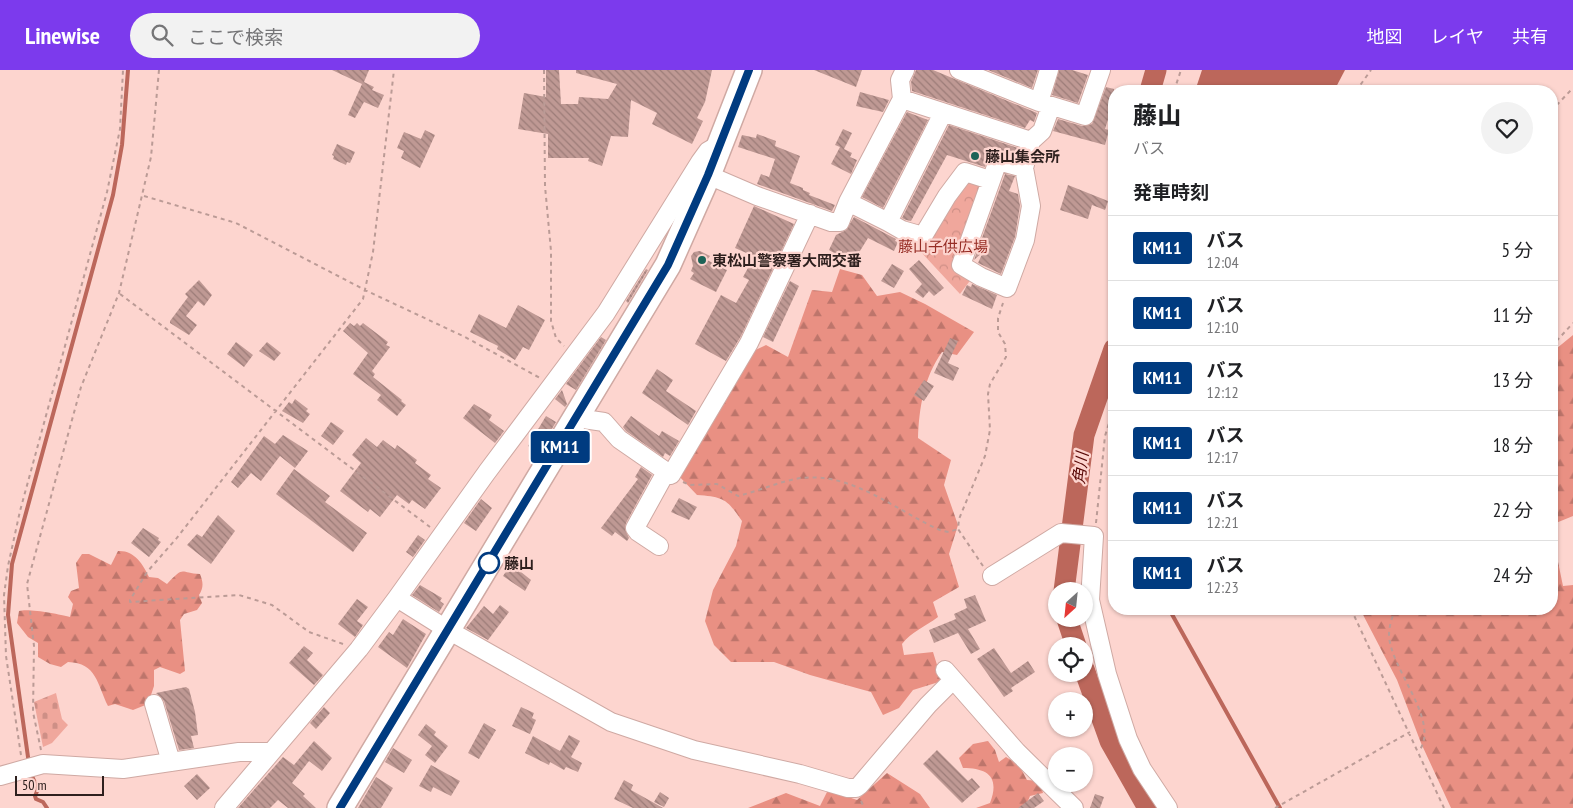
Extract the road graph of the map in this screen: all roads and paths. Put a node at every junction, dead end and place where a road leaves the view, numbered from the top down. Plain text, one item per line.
1 (123, 70) edge
2 (159, 70) edge
3 (394, 70) edge
4 (544, 70) edge
5 (748, 70) edge
6 (906, 70) edge
7 (959, 70) edge
8 (1049, 70) edge
9 (1101, 70) edge
10 (1181, 70) edge
11 (1371, 70) edge
12 (1002, 78) edge
13 (1176, 85) edge
14 (1360, 85) edge
15 (1573, 88) edge
16 (902, 99) junction
17 (1045, 104) junction
18 (1558, 104) edge
19 (943, 113) junction
20 (1031, 141) junction
21 (720, 145) junction
22 (1024, 168) junction
23 (708, 175) junction
24 (990, 180) junction
25 (144, 196) junction
26 (848, 202) junction
27 (810, 214) junction
28 (888, 222) junction
29 (1007, 288) junction
30 (366, 291) junction
31 (119, 294) junction
32 (1573, 322) edge
33 (1558, 339) edge
34 (576, 354) junction
35 (553, 386) junction
36 (276, 412) junction
37 (577, 418) junction
38 (1108, 426) edge
39 (669, 473) junction
40 (958, 529) junction
41 (442, 535) junction
42 (1094, 536) junction
43 (659, 546) dead end
44 (992, 576) joint
45 (398, 598) junction
46 (1354, 615) edge
47 (1394, 615) edge
48 (448, 630) junction
49 (359, 649) junction
50 (154, 704) dead end
51 (1410, 732) junction
52 (1419, 751) junction
53 (271, 752) junction
54 (171, 762) junction
55 (44, 764) junction
56 (22, 768) junction
57 (0, 776) edge
58 (224, 808) edge
59 (340, 808) edge
60 (1074, 808) edge
61 (1168, 808) edge
62 (1275, 808) edge
63 (1444, 808) edge

1 - 56 path
2 - 25 path
3 - 30 path
4 - 34 path
5 - 21 highway
6 - 16 street
7 - 12 street
8 - 17 street
9 - 17 street
10 - 13 path
11 - 14 path
12 - 17 street
15 - 18 path
16 - 19 street
16 - 26 street
17 - 20 street
19 - 20 street
19 - 28 street
20 - 22 street
21 - 23 highway
21 - 34 street
22 - 24 street
22 - 29 street
23 - 27 street
23 - 37 highway
24 - 28 street
24 - 29 street
25 - 30 path
25 - 31 path
26 - 27 street
26 - 28 street
27 - 39 street
29 - 40 path
30 - 35 path
30 - 36 path
31 - 36 path
31 - 55 path
32 - 33 path
34 - 35 street
35 - 41 street
36 - 41 path
36 - 49 path
37 - 39 street
37 - 48 highway
38 - 42 path
39 - 40 path
39 - 43 street
40 - 44 path
41 - 45 street
42 - 44 street
42 - 61 street
45 - 48 street
45 - 49 street
46 - 51 path
47 - 52 path
48 - 59 highway
48 - 60 street
49 - 53 street
50 - 54 street
51 - 52 path
51 - 62 path
52 - 63 path
53 - 54 street
53 - 58 street
54 - 55 street
55 - 56 street
56 - 57 street

